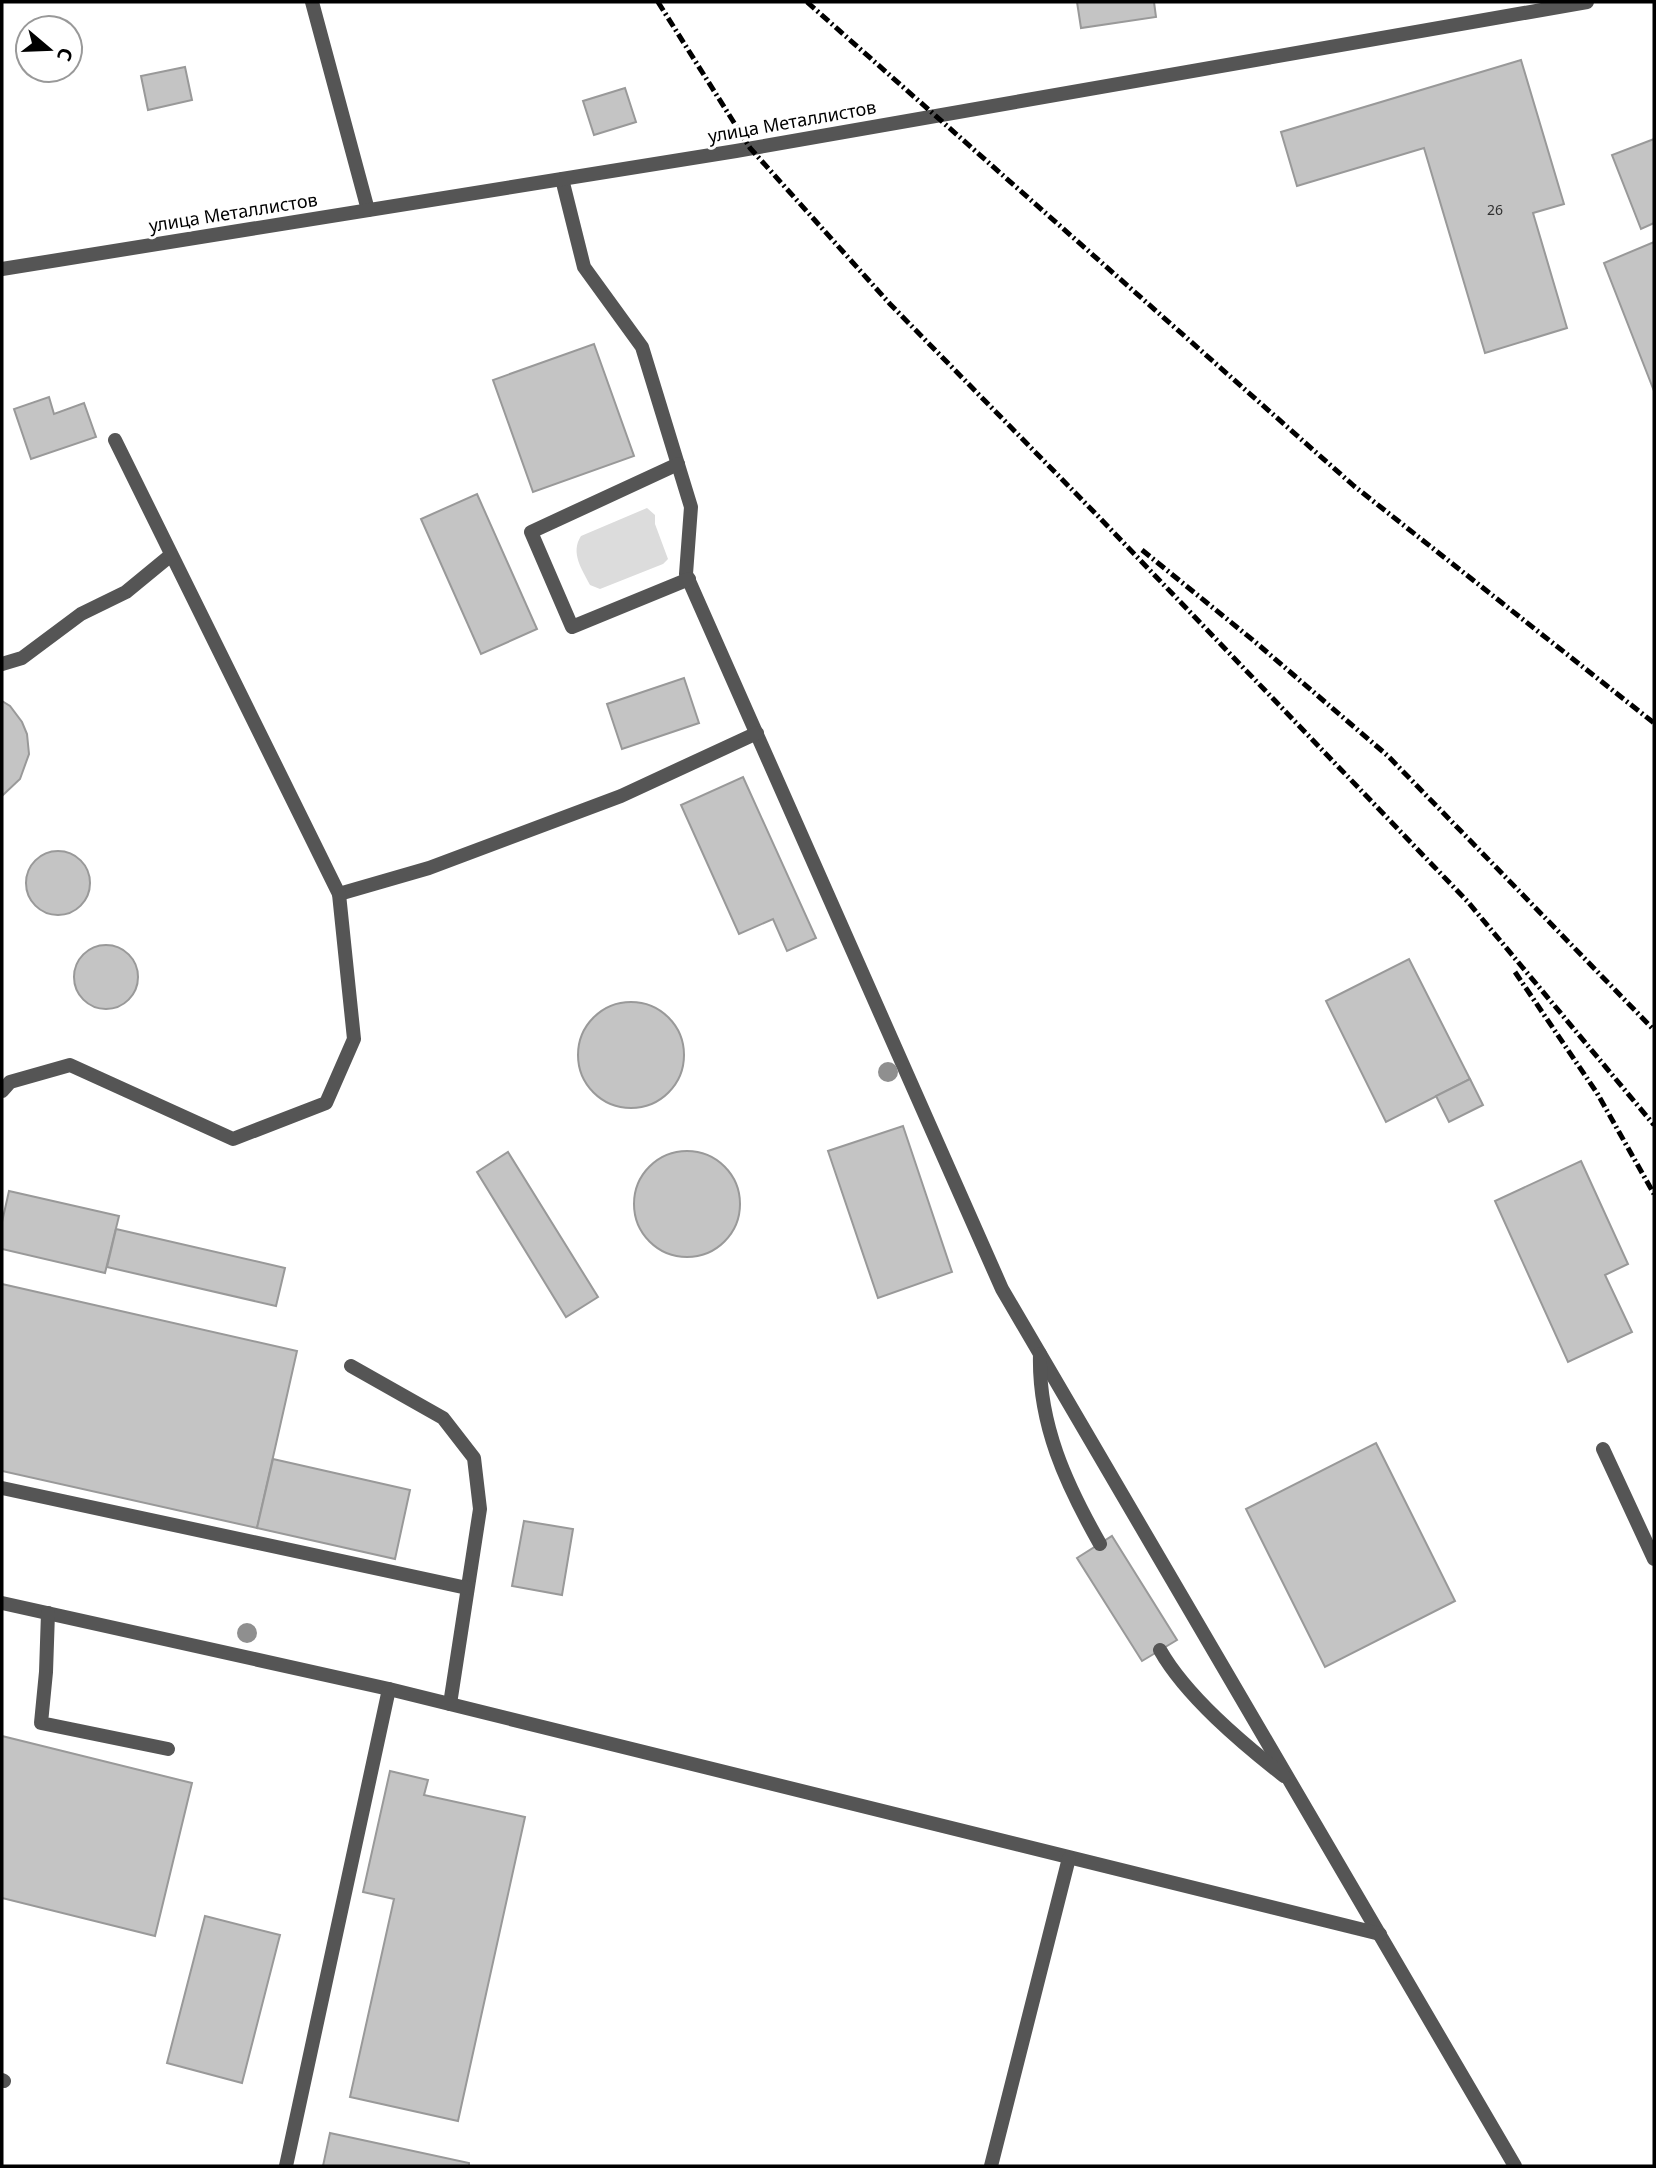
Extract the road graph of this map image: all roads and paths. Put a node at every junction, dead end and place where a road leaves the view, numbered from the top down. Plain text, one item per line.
1 (312, 2) edge
2 (1587, 2) edge
3 (562, 179) junction
4 (368, 210) junction
5 (2, 269) edge
6 (114, 440) dead end
7 (678, 464) junction
8 (171, 555) junction
9 (689, 579) junction
10 (2, 664) edge
11 (757, 733) junction
12 (339, 894) junction
13 (2, 1091) edge
14 (1041, 1353) junction
15 (351, 1366) dead end
16 (1603, 1449) dead end
17 (2, 1488) edge
18 (1100, 1544) dead end
19 (1654, 1559) edge
20 (467, 1588) junction
21 (2, 1603) edge
22 (48, 1613) junction
23 (1160, 1650) dead end
24 (389, 1689) junction
25 (450, 1704) junction
26 (168, 1749) dead end
27 (1290, 1781) junction
28 (1069, 1858) junction
29 (1380, 1934) junction
30 (286, 2166) edge
31 (991, 2166) edge
32 (1516, 2166) edge

1 - 4 street
2 - 3 street, улица Металлистов
3 - 4 street, улица Металлистов
3 - 7 street
4 - 5 street, улица Металлистов
6 - 8 street
7 - 9 street
7 - 9 street
8 - 10 street
8 - 12 street
9 - 11 street
11 - 12 street
11 - 14 street
12 - 13 street
14 - 18 street
14 - 27 street
15 - 20 street
16 - 19 street
17 - 20 street
20 - 25 street
21 - 22 street
22 - 24 street
22 - 26 street
23 - 27 street
24 - 25 street
24 - 30 street
25 - 28 street
27 - 29 street
28 - 29 street
28 - 31 street
29 - 32 street

